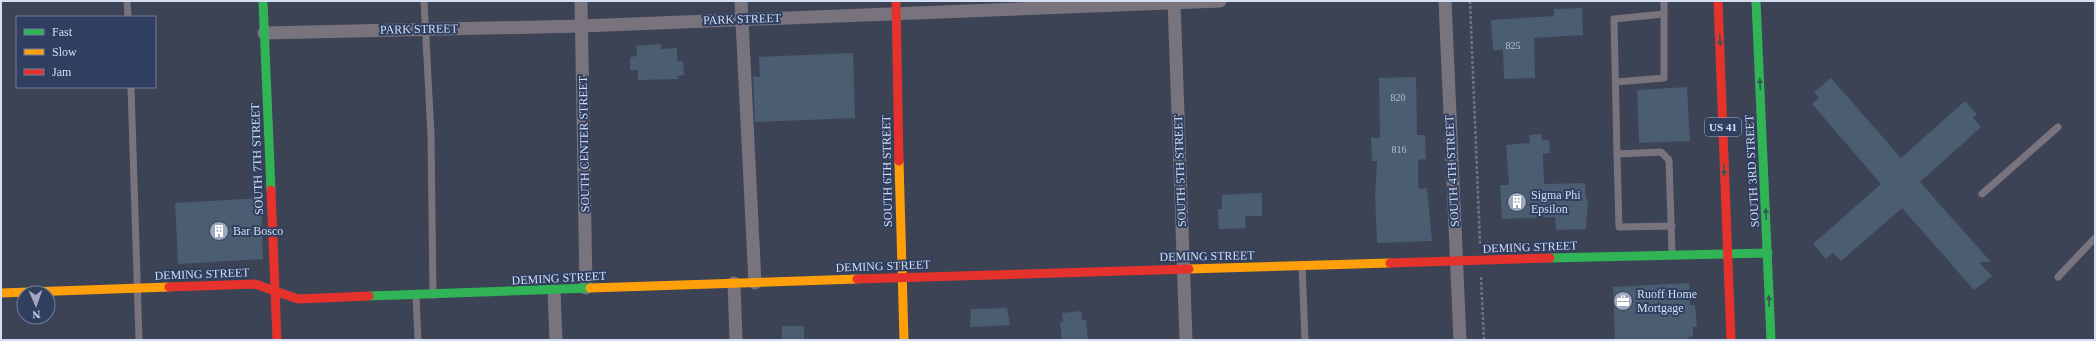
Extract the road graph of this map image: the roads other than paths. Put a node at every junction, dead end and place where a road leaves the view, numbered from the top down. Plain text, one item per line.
1 (127, 1) edge
2 (263, 1) edge
3 (424, 1) edge
4 (581, 1) edge
5 (741, 1) edge
6 (1220, 1) edge
7 (1445, 1) edge
8 (1664, 1) edge
9 (1718, 1) edge
10 (1756, 1) edge
11 (1174, 2) edge
12 (1032, 4) edge
13 (896, 7) edge
14 (1664, 14) junction
15 (128, 16) edge
16 (742, 19) junction
17 (582, 26) junction
18 (425, 29) junction
19 (264, 33) junction
20 (1616, 82) junction
21 (131, 88) edge
22 (2058, 127) dead end
23 (1617, 154) junction
24 (1982, 194) dead end
25 (1672, 226) junction
26 (2095, 238) edge
27 (1768, 252) junction
28 (1672, 254) junction
29 (1727, 254) junction
30 (1456, 262) junction
31 (1302, 266) junction
32 (1183, 268) junction
33 (2058, 276) dead end
34 (901, 277) junction
35 (734, 283) junction
36 (755, 283) junction
37 (138, 288) junction
38 (586, 288) junction
39 (554, 290) junction
40 (275, 292) junction
41 (1, 293) edge
42 (416, 295) junction
43 (433, 295) junction
44 (140, 340) edge
45 (277, 340) edge
46 (418, 340) edge
47 (556, 340) edge
48 (736, 340) edge
49 (904, 340) edge
50 (1186, 340) edge
51 (1305, 340) edge
52 (1460, 340) edge
53 (1732, 340) edge
54 (1771, 340) edge

1 - 15 lane
2 - 19 main road, SOUTH 7TH STREET
3 - 18 lane
4 - 17 street, SOUTH CENTER STREET
5 - 16 street
6 - 11 street, PARK STREET
7 - 30 street, SOUTH 4TH STREET
8 - 14 lane
9 -> 29 main road, US 41
27 -> 10 main road, SOUTH 3RD STREET
11 - 12 street, PARK STREET
11 - 32 street, SOUTH 5TH STREET
12 - 13 street, PARK STREET
13 - 16 street, PARK STREET
13 - 34 main road, SOUTH 6TH STREET
14 - 20 lane
14 - 20 lane
16 - 17 street, PARK STREET
16 - 36 street
17 - 18 street, PARK STREET
17 - 38 street, SOUTH CENTER STREET
18 - 19 street, PARK STREET
18 - 43 lane
19 - 40 main road, SOUTH 7TH STREET
20 - 23 lane
21 - 37 lane
22 - 24 lane
23 - 25 lane
23 - 25 lane
25 - 28 lane
26 - 33 lane
27 - 29 main road, DEMING STREET
54 -> 27 main road, SOUTH 3RD STREET
28 - 29 main road, DEMING STREET
28 - 30 main road, DEMING STREET
29 - 53 main road, US 41
30 - 31 main road, DEMING STREET
30 - 52 street, SOUTH 4TH STREET
31 - 32 main road, DEMING STREET
31 - 51 lane
32 - 34 main road, DEMING STREET
32 - 50 street, SOUTH 5TH STREET
34 - 36 main road, DEMING STREET
34 - 49 main road, SOUTH 6TH STREET
35 - 36 main road, DEMING STREET
35 - 38 main road, DEMING STREET
35 - 48 street
37 - 40 main road, DEMING STREET
37 - 41 main road, DEMING STREET
37 - 44 lane
38 - 39 main road, DEMING STREET
39 - 43 main road, DEMING STREET
39 - 47 street
40 - 42 main road, DEMING STREET
40 - 45 main road, SOUTH 7TH STREET
42 - 43 main road, DEMING STREET
42 - 46 lane

